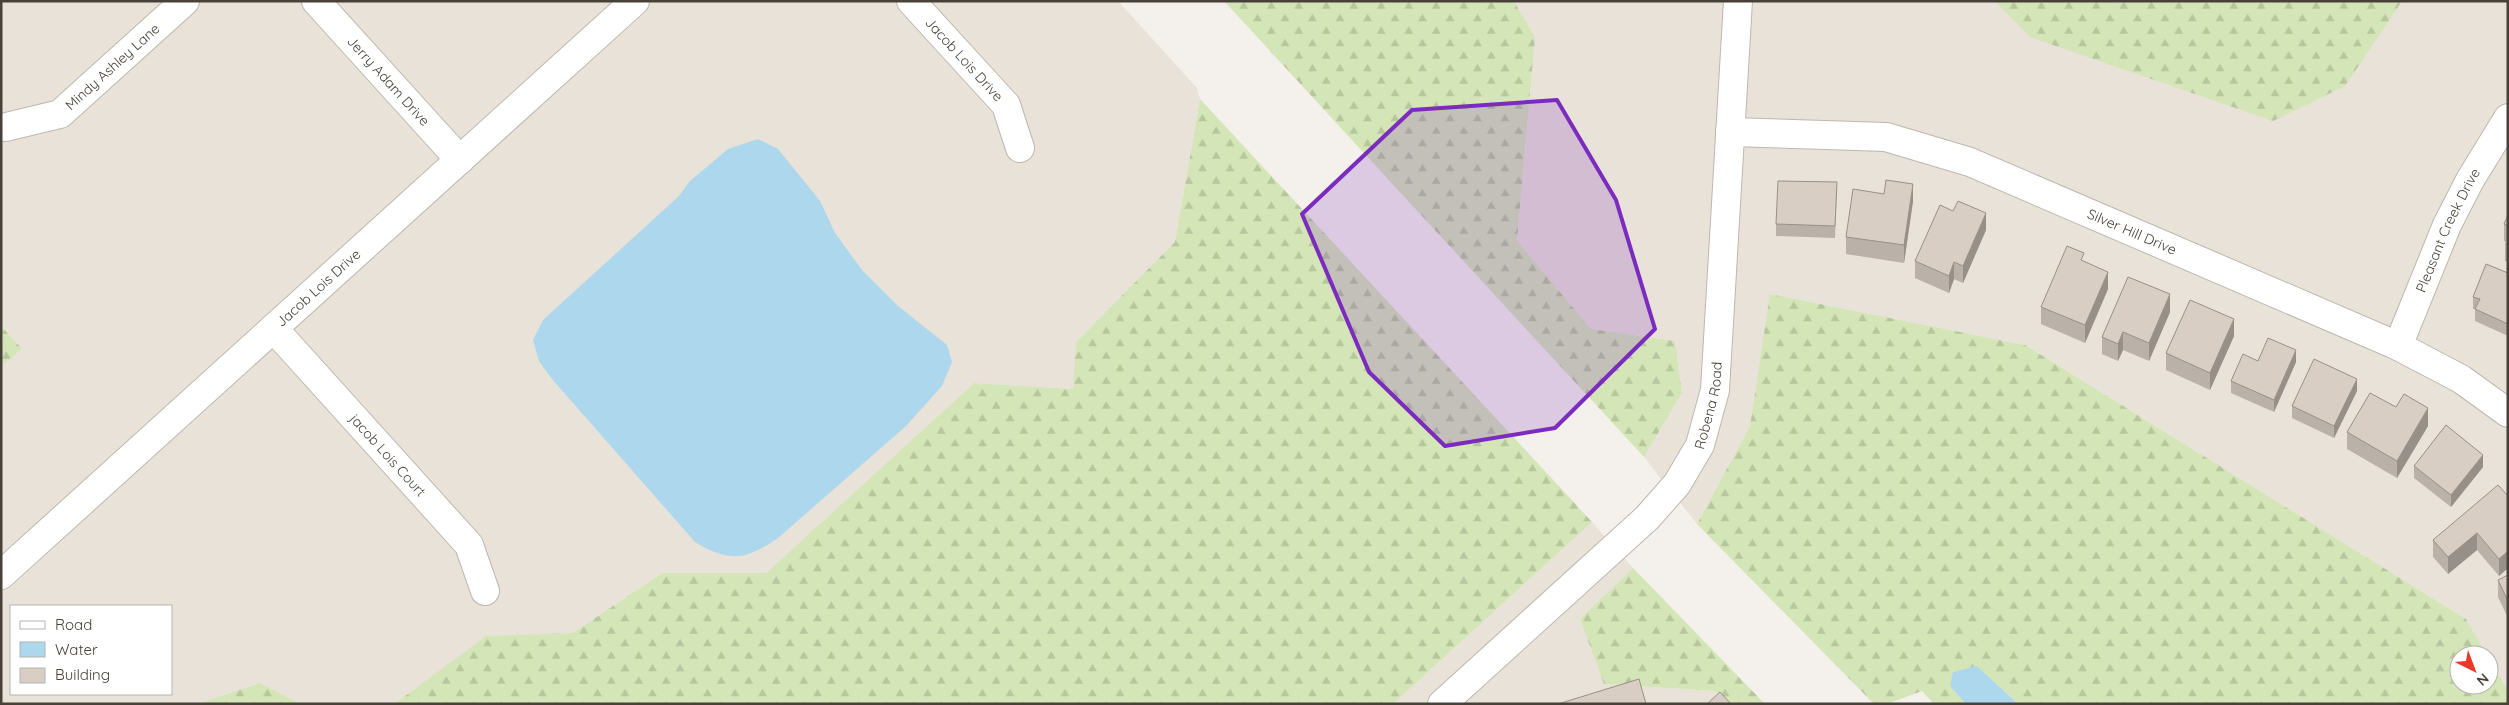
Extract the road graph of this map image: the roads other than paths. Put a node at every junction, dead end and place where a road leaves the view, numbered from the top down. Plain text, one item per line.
1 (185, 1) edge
2 (316, 1) edge
3 (635, 1) edge
4 (911, 1) edge
5 (1738, 1) edge
6 (2508, 118) edge
7 (6, 127) dead end
8 (1730, 132) junction
9 (1020, 148) dead end
10 (460, 160) junction
11 (274, 329) junction
12 (2398, 346) junction
13 (2508, 413) edge
14 (1, 575) edge
15 (485, 591) dead end
16 (1442, 704) edge

1 - 7 street, Mindy Ashley Lane
2 - 10 street, Jerry Adam Drive
3 - 10 street, Jacob Lois Drive
4 - 9 street, Jacob Lois Drive
5 - 8 street, Robena Road
6 - 12 street, Pleasant Creek Drive
8 - 12 street, Silver Hill Drive
8 - 16 street, Robena Road
10 - 11 street, Jacob Lois Drive
11 - 14 street, Jacob Lois Drive
11 - 15 street, jacob Lois Court
12 - 13 street, Silver Hill Drive

